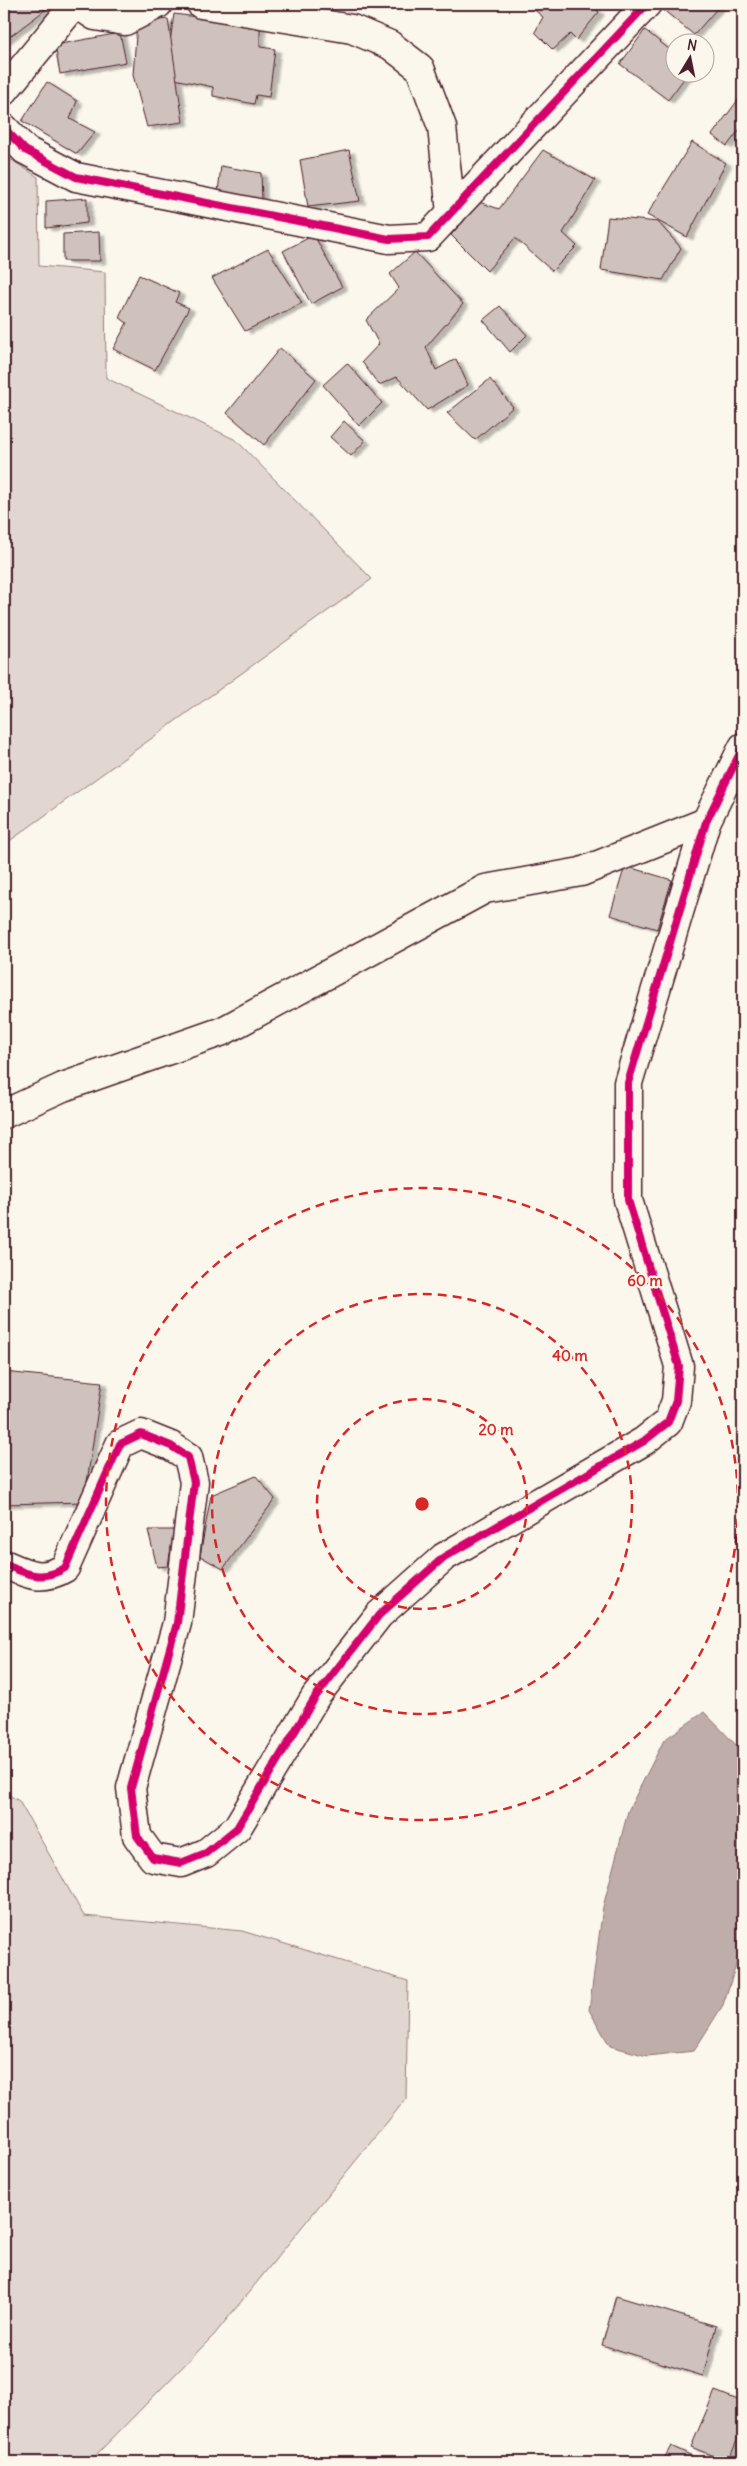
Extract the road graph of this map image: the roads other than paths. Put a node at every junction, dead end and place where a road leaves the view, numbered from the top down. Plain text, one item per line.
1 (76, 4) edge
2 (158, 4) edge
3 (200, 4) edge
4 (647, 4) edge
5 (340, 15) edge
6 (4, 91) edge
7 (4, 128) edge
8 (451, 213) junction
9 (743, 747) edge
10 (706, 822) junction
11 (4, 1114) edge
12 (4, 1564) edge

1 - 2 street
1 - 6 street
3 - 5 street
4 - 8 street
5 - 8 street
7 - 8 street
9 - 10 street
10 - 11 street
10 - 12 street

